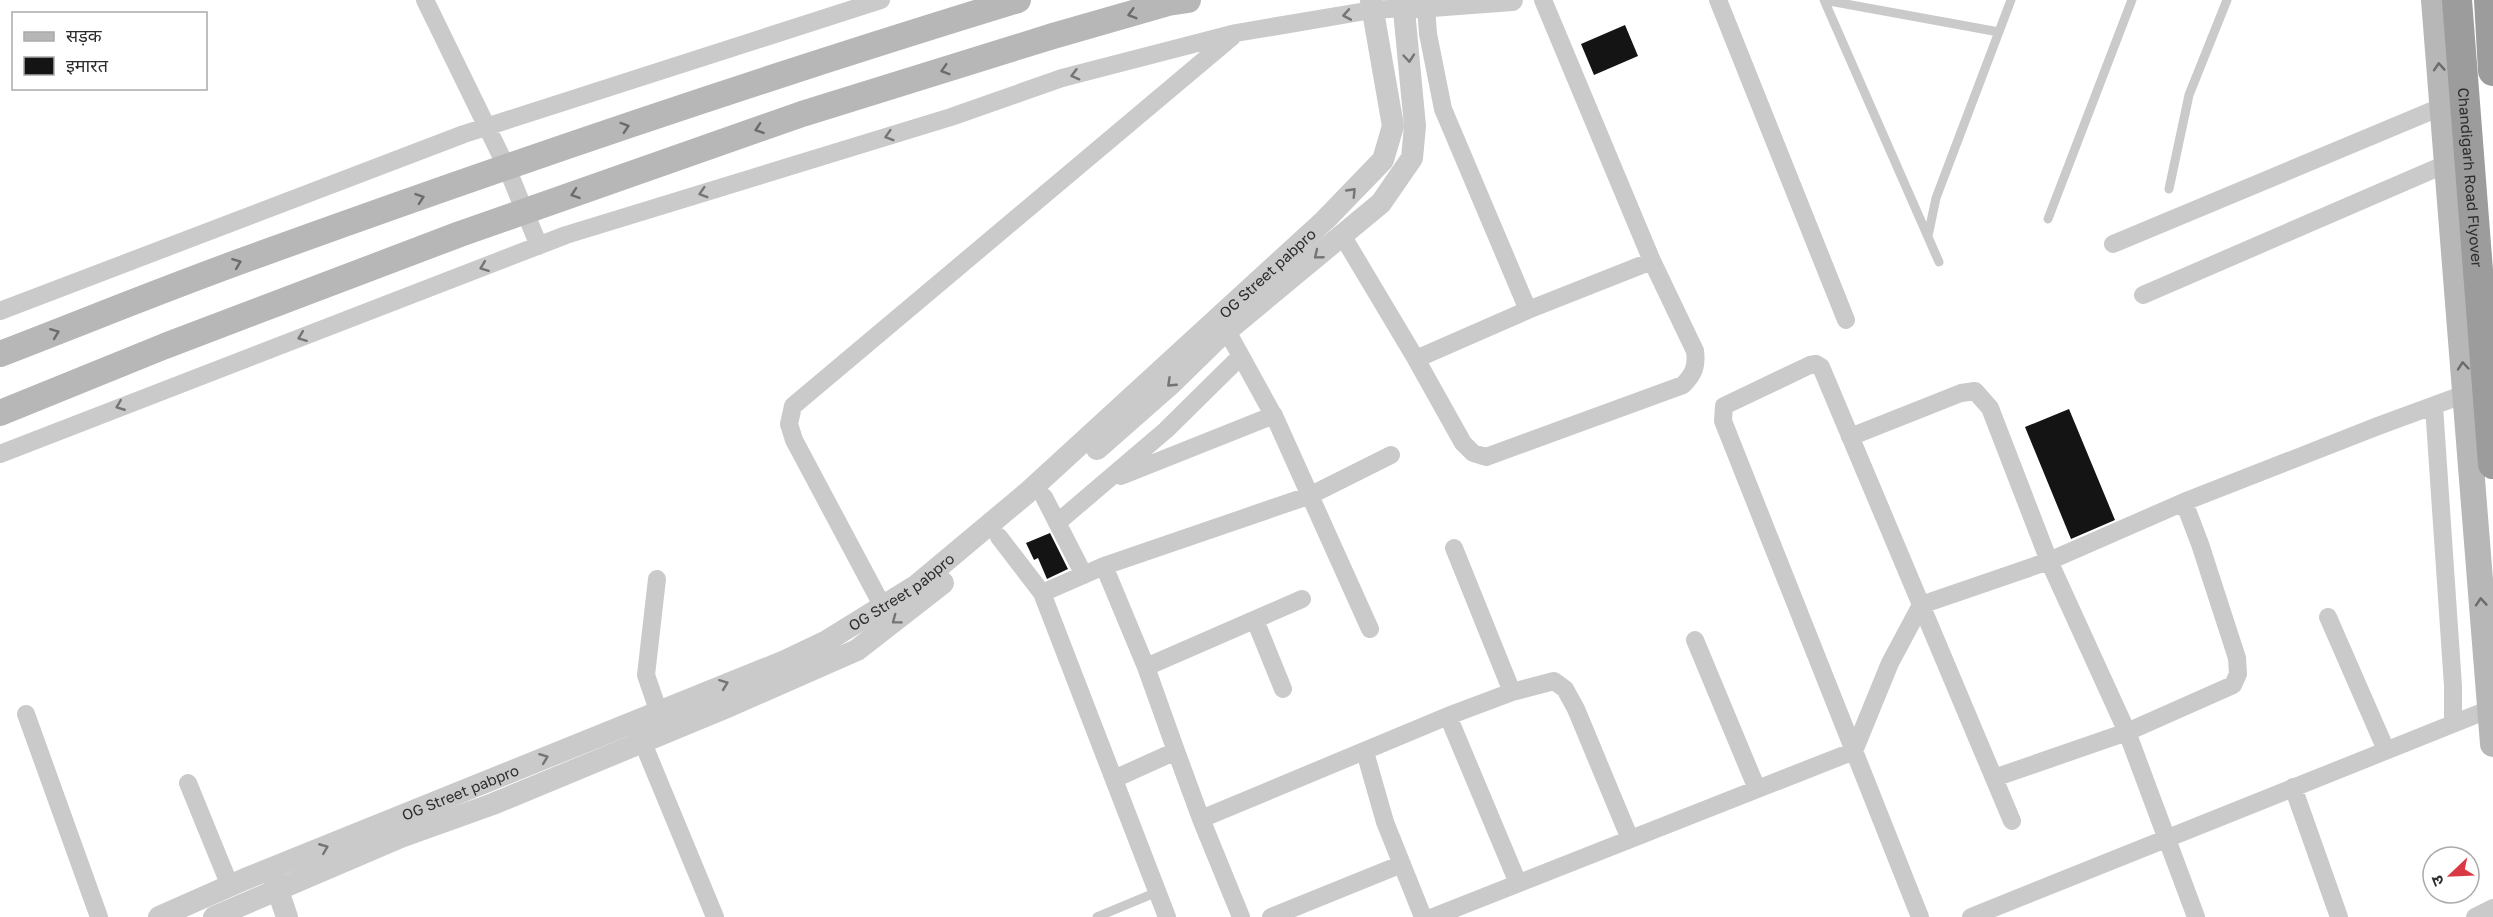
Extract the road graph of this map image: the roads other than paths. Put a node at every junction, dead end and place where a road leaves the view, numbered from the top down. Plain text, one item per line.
1 (425, 0) edge
2 (881, 0) edge
3 (1018, 0) edge
4 (1188, 0) edge
5 (1512, 0) edge
6 (1543, 0) edge
7 (1718, 0) edge
8 (1824, 0) edge
9 (2011, 0) edge
10 (2132, 0) edge
11 (2227, 0) edge
12 (2434, 0) edge
13 (2457, 0) edge
14 (2489, 0) edge
15 (1372, 5) edge
16 (1411, 5) edge
17 (1999, 32) junction
18 (1236, 33) junction
19 (2493, 71) edge
20 (2441, 107) junction
21 (488, 126) junction
22 (2446, 164) junction
23 (507, 168) junction
24 (2169, 189) dead end
25 (525, 212) junction
26 (2048, 219) dead end
27 (1342, 235) junction
28 (1928, 236) junction
29 (2113, 244) dead end
30 (539, 246) junction
31 (1652, 261) junction
32 (1939, 262) dead end
33 (2143, 295) dead end
34 (0, 310) edge
35 (1528, 310) junction
36 (1846, 320) dead end
37 (1224, 323) junction
38 (0, 354) edge
39 (1241, 356) junction
40 (1416, 359) junction
41 (2465, 394) junction
42 (2434, 406) junction
43 (0, 413) edge
44 (1274, 415) junction
45 (1850, 437) junction
46 (0, 454) edge
47 (1390, 455) dead end
48 (2493, 464) edge
49 (1105, 482) junction
50 (1311, 495) junction
51 (1044, 497) junction
52 (2184, 502) junction
53 (1057, 523) junction
54 (999, 537) junction
55 (1454, 548) dead end
56 (2049, 561) junction
57 (1104, 566) junction
58 (1084, 575) junction
59 (657, 579) dead end
60 (1042, 593) junction
61 (1302, 599) dead end
62 (1921, 605) junction
63 (883, 607) junction
64 (2328, 616) dead end
65 (1255, 620) junction
66 (1370, 629) dead end
67 (1695, 640) dead end
68 (1146, 667) junction
69 (1283, 689) dead end
70 (1512, 692) junction
71 (658, 710) junction
72 (2490, 710) junction
73 (26, 714) dead end
74 (1448, 716) junction
75 (2453, 724) junction
76 (638, 731) junction
77 (2127, 732) junction
78 (2493, 744) edge
79 (2386, 750) junction
80 (1176, 751) junction
81 (1854, 751) junction
82 (1365, 752) junction
83 (1994, 778) junction
84 (1114, 779) junction
85 (188, 783) dead end
86 (2293, 788) junction
87 (1757, 789) junction
88 (1201, 819) junction
89 (2012, 821) dead end
90 (2166, 838) junction
91 (1630, 839) junction
92 (1402, 864) junction
93 (274, 879) junction
94 (1518, 883) junction
95 (230, 886) junction
96 (1157, 892) junction
97 (2493, 908) edge
98 (1994, 913) edge
99 (99, 917) edge
100 (159, 917) edge
101 (214, 917) edge
102 (287, 917) edge
103 (715, 917) edge
104 (1097, 917) edge
105 (1167, 917) edge
106 (1241, 917) edge
107 (1271, 917) edge
108 (1423, 917) edge
109 (1433, 917) edge
110 (1920, 917) edge
111 (1971, 917) edge
112 (2196, 917) edge
113 (2339, 917) edge
114 (2475, 917) edge

1 - 21 street
2 - 21 street
23 -> 3 main road
4 -> 25 main road
5 - 16 street
6 - 31 street
7 - 36 street
8 - 17 lane
8 - 28 lane
9 - 17 lane
10 - 26 lane
11 - 24 lane
20 -> 12 main road
13 - 48 highway, Chandigarh Road Flyover
14 - 19 highway
15 - 16 street
15 -> 18 street
37 -> 15 street, OG Street pabpro
16 -> 27 street, OG Street pabpro
16 - 35 street
17 - 28 lane
18 -> 30 street
18 - 63 street
20 - 22 main road
20 - 29 street
21 - 23 street
21 - 34 street
22 - 33 street
41 -> 22 main road
23 - 25 street
38 -> 23 main road
25 - 30 street
25 - 43 main road
27 -> 37 street, OG Street pabpro
27 - 40 street
28 - 32 lane
30 -> 46 street
31 - 35 street
31 - 40 street
35 - 40 street
37 - 39 street
37 -> 51 street, OG Street pabpro
37 - 63 street, OG Street pabpro
39 - 44 street
39 - 49 street
41 - 42 street
72 -> 41 main road
42 - 52 street
42 - 75 street
44 - 49 street
44 - 50 street
45 - 56 street
45 - 62 street
45 - 81 street
47 - 50 street
49 - 53 street
50 - 57 street
50 - 66 street
51 - 53 street
51 - 54 street, OG Street pabpro
52 - 56 street
52 - 77 street
53 - 58 street
54 - 60 street
54 -> 76 street, OG Street pabpro
55 - 70 street
56 - 62 street
56 - 77 street
57 - 58 street
57 - 68 street
58 - 60 street
59 - 71 street
60 - 84 street
61 - 65 street
62 - 81 street
62 - 83 street
71 -> 63 street, OG Street pabpro
64 - 79 street
65 - 68 street
65 - 69 street
67 - 87 street
68 - 80 street
70 - 74 street
70 - 91 street
71 - 76 street, OG Street pabpro
72 - 75 street
72 - 78 main road
73 - 99 street
74 - 82 street
74 - 94 street
75 - 79 street
76 - 93 street, OG Street pabpro
76 - 103 street
77 - 83 street
77 - 90 street
79 - 86 street
80 - 84 street
80 - 88 street
81 - 87 street
81 - 110 street
82 - 88 street
82 - 92 street
83 - 89 street
84 - 96 street
85 - 95 street
86 - 90 street
86 - 113 street
87 - 91 street
88 - 106 street
90 - 98 street
90 - 112 street
91 - 94 street
92 - 107 street
92 - 108 street
93 - 95 street, OG Street pabpro
93 - 101 street, OG Street pabpro
93 - 102 street
94 - 109 street
95 - 100 street, OG Street pabpro
96 - 104 lane
96 - 105 street
97 - 114 street
98 - 111 street

